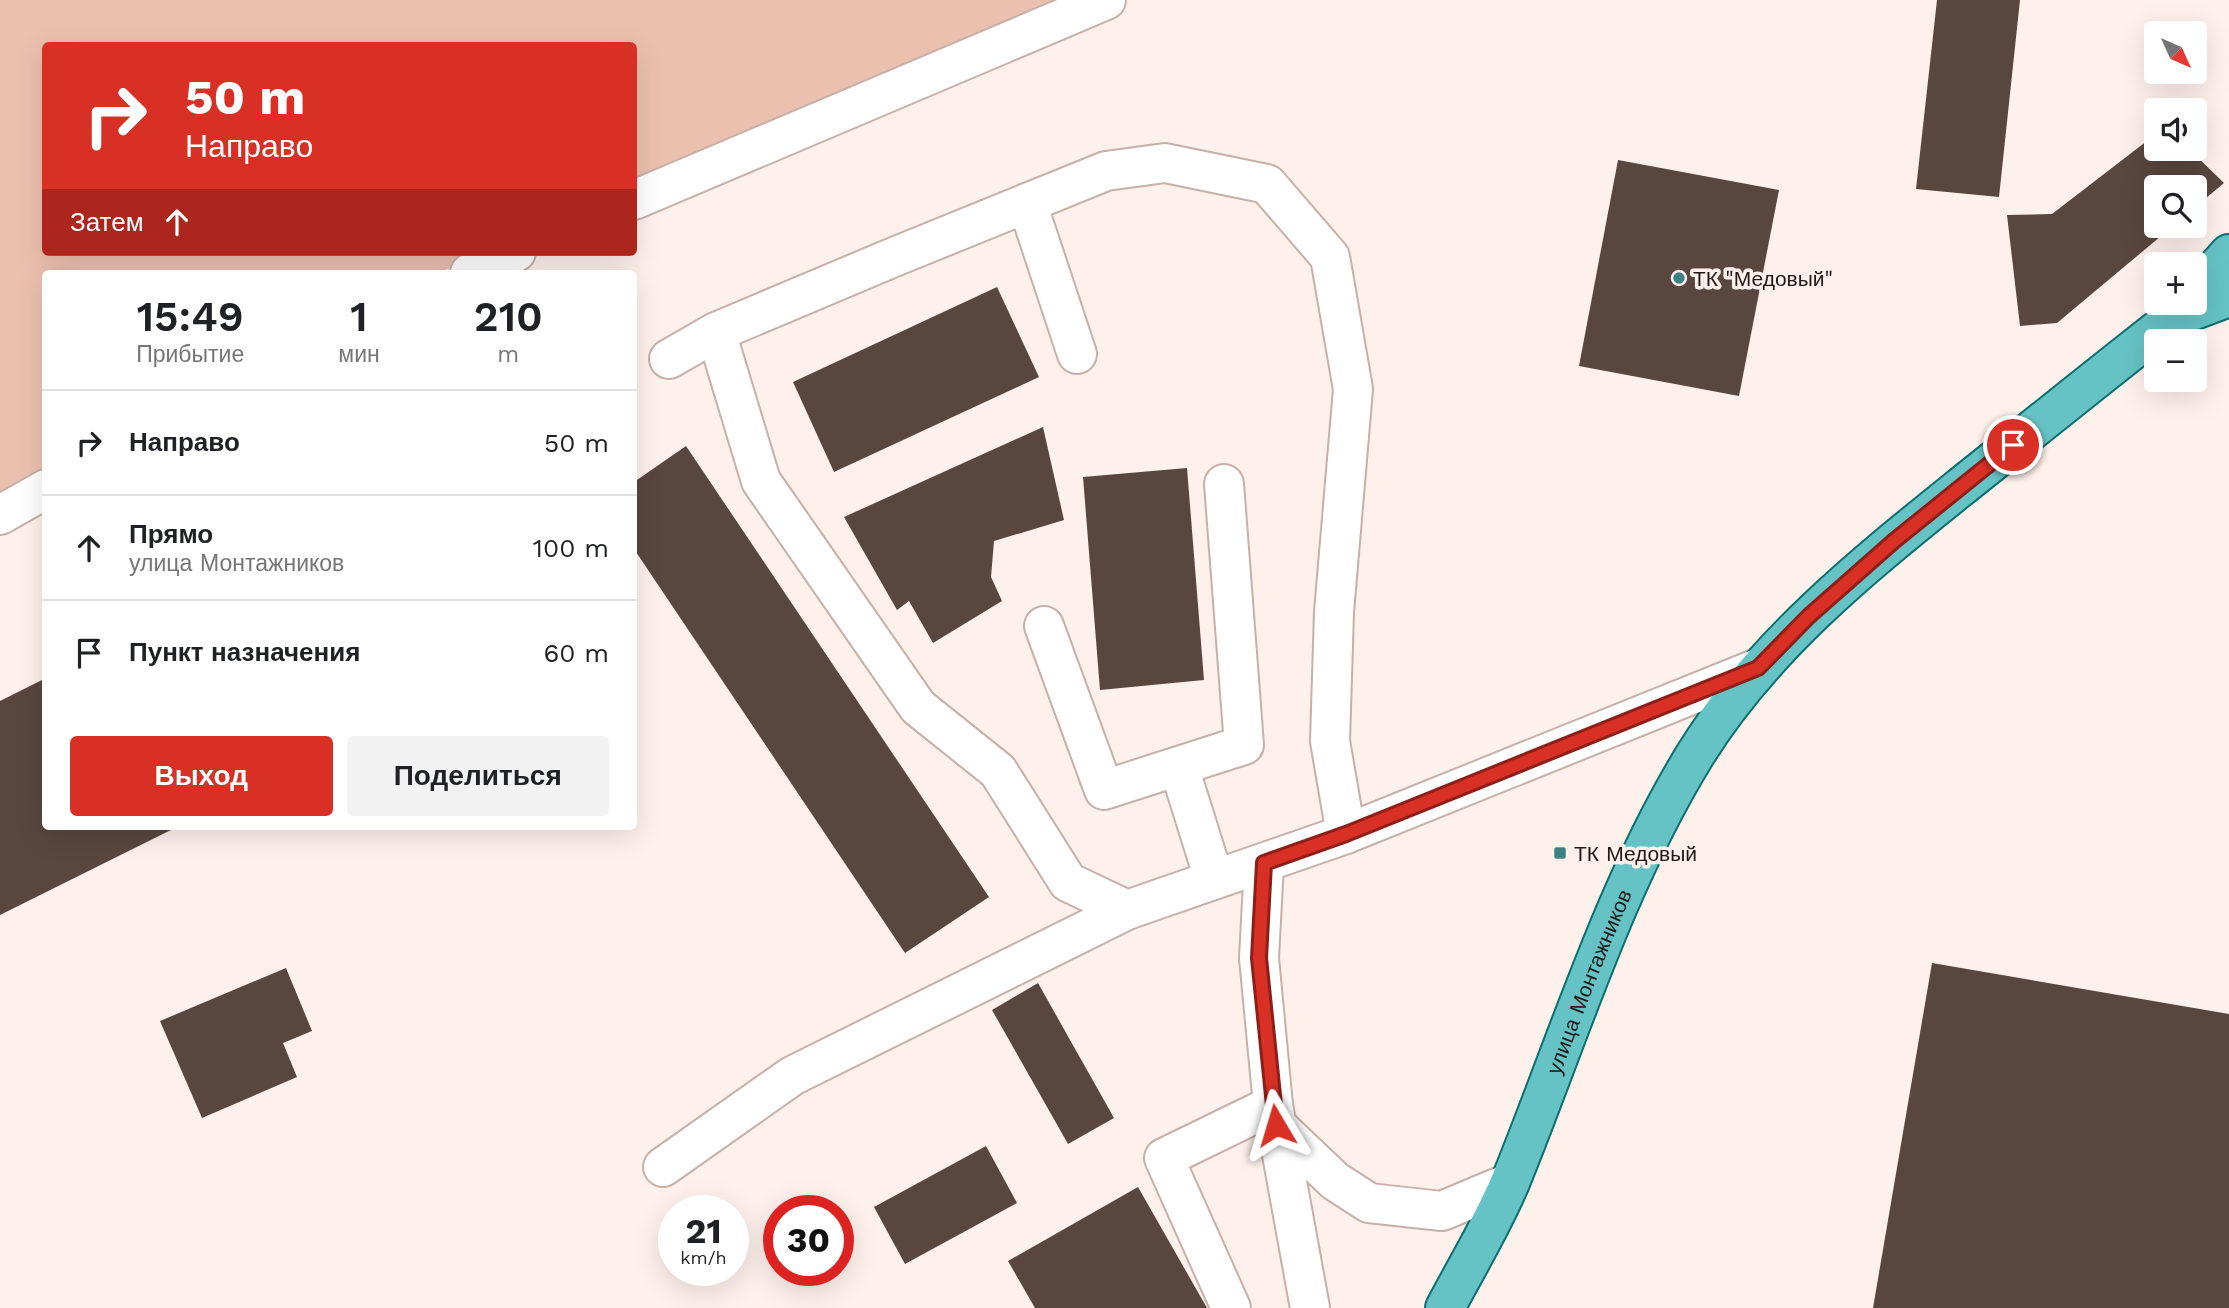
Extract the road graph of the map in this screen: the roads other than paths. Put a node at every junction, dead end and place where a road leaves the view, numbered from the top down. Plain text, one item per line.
1 (1107, 0) edge
2 (637, 199) edge
3 (1027, 203) junction
4 (2229, 254) edge
5 (507, 256) edge
6 (477, 270) edge
7 (2207, 279) edge
8 (2229, 297) edge
9 (2207, 301) edge
10 (2172, 315) edge
11 (716, 332) junction
12 (1077, 354) dead end
13 (669, 359) dead end
14 (1224, 484) dead end
15 (42, 491) edge
16 (0, 515) edge
17 (1044, 626) dead end
18 (1758, 668) junction
19 (1179, 766) junction
20 (1346, 834) junction
21 (1264, 863) junction
22 (1214, 880) junction
23 (1127, 910) junction
24 (1275, 1115) junction
25 (663, 1167) dead end
26 (1509, 1183) junction
27 (1231, 1308) edge
28 (1310, 1308) edge
29 (1446, 1308) edge

1 - 2 street
3 - 11 street
3 - 12 street
3 - 20 street
4 - 7 main road, улица Монтажников
5 - 6 street
8 - 9 main road, улица Монтажников
10 - 18 main road, улица Монтажников
11 - 13 street
11 - 23 street
14 - 19 street
15 - 16 street
17 - 19 street
18 - 20 street
18 - 26 main road, улица Монтажников
19 - 22 street
20 - 21 street
21 - 22 street
21 - 24 street
22 - 23 street
23 - 25 street
24 - 26 street
24 - 27 street
24 - 28 street
26 - 29 main road, улица Монтажников

